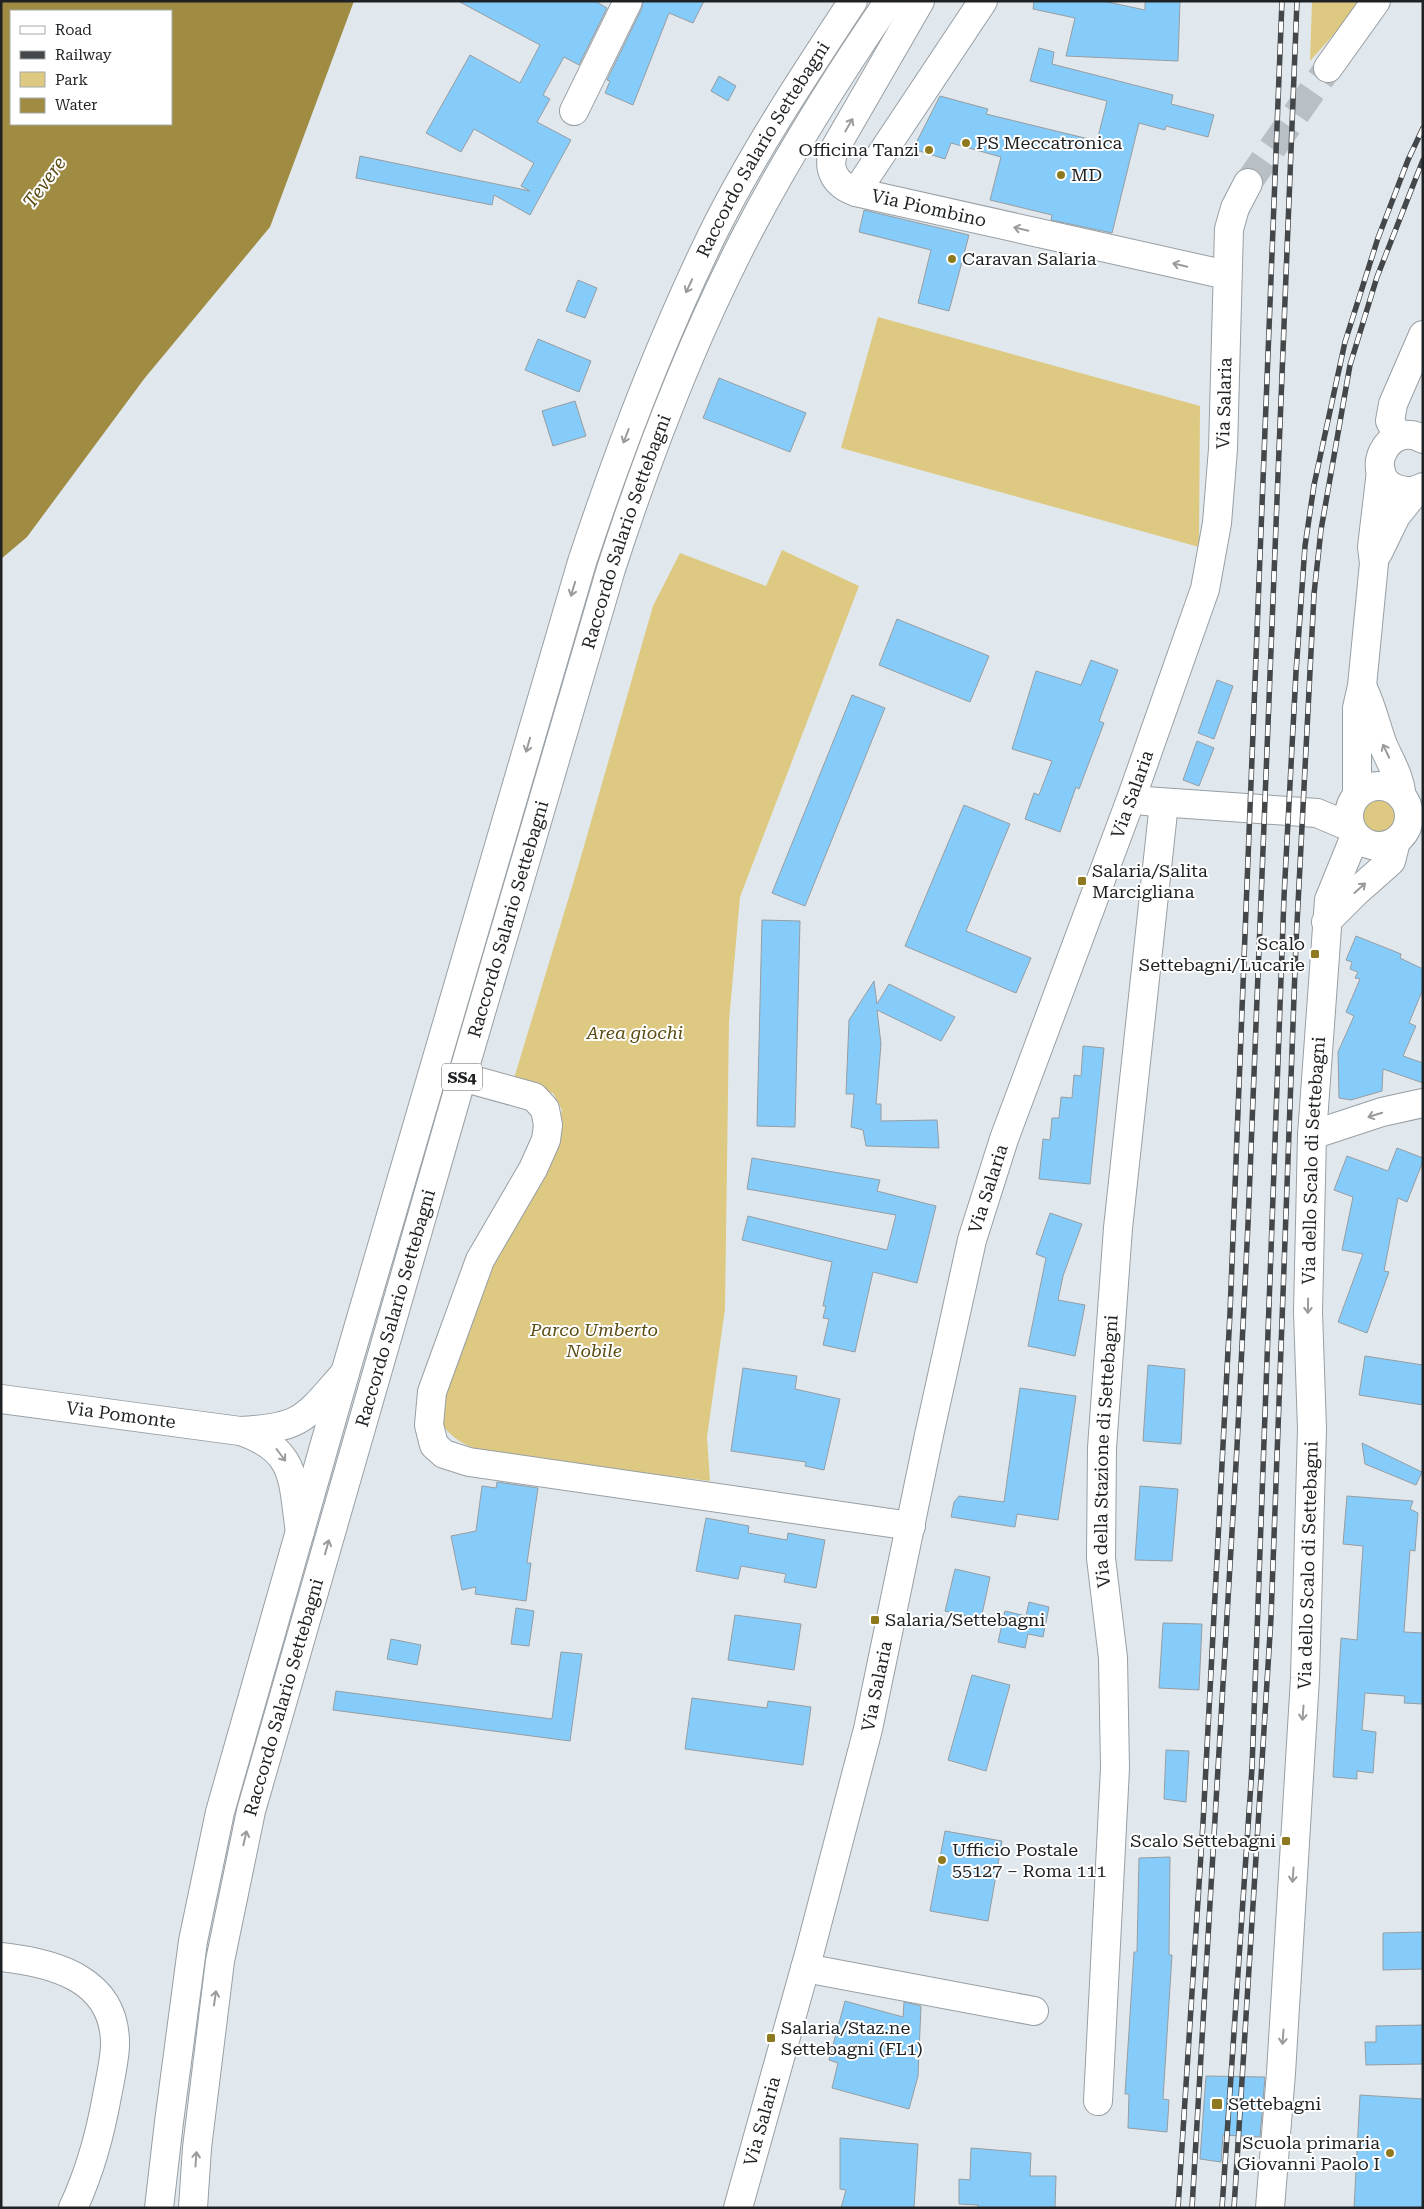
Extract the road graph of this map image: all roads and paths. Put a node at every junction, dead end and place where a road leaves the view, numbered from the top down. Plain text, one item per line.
1 (628, 1) edge
2 (853, 1) edge
3 (889, 1) edge
4 (920, 1) edge
5 (983, 1) edge
6 (1376, 1) edge
7 (1328, 68) tunnel mouth
8 (574, 110) dead end
9 (1248, 183) tunnel mouth
10 (856, 192) junction
11 (1227, 275) junction
12 (1423, 336) edge
13 (1410, 438) edge
14 (1381, 471) junction
15 (1419, 489) edge
16 (1374, 563) junction
17 (1362, 686) junction
18 (1402, 797) junction
19 (1131, 799) junction
20 (1164, 803) junction
21 (1353, 815) junction
22 (1396, 841) junction
23 (1326, 922) junction
24 (462, 1077) junction
25 (1423, 1103) edge
26 (1312, 1135) junction
27 (345, 1373) junction
28 (1, 1399) edge
29 (240, 1431) junction
30 (911, 1526) junction
31 (300, 1532) junction
32 (1, 1957) edge
33 (805, 1968) junction
34 (1034, 2011) dead end
35 (1098, 2101) dead end
36 (73, 2208) edge
37 (159, 2208) edge
38 (193, 2208) edge
39 (738, 2208) edge
40 (1270, 2208) edge

1 - 8 street
2 -> 27 street, Raccordo Salario Settebagni / SS4
3 - 24 street, Raccordo Salario Settebagni / SS4
10 -> 4 street
5 - 10 street, Via Piombino
6 - 7 street
9 - 11 street, Via Salaria
11 -> 10 street, Via Piombino
11 - 19 street, Via Salaria
12 - 13 street
13 - 14 street
14 - 15 street
14 - 16 street
15 - 16 street
16 - 17 street
18 -> 17 street
17 - 21 street
18 - 21 street
18 - 22 street
19 - 20 street
19 - 30 street, Via Salaria
20 - 21 street
20 - 35 street, Via della Stazione di Settebagni
21 - 22 street
21 - 23 street, Via dello Scalo di Settebagni
23 -> 22 street
23 - 26 street, Via dello Scalo di Settebagni
24 - 30 street
38 -> 24 street, Raccordo Salario Settebagni / SS4
25 -> 26 street
26 -> 40 street, Via dello Scalo di Settebagni
27 - 29 street, Via Pomonte
27 - 31 street, Raccordo Salario Settebagni / SS4
28 - 29 street, Via Pomonte
29 -> 31 street, Via Pomonte
30 - 33 street, Via Salaria
31 - 37 street, Raccordo Salario Settebagni / SS4
32 - 36 street
33 - 34 street
33 - 39 street, Via Salaria

